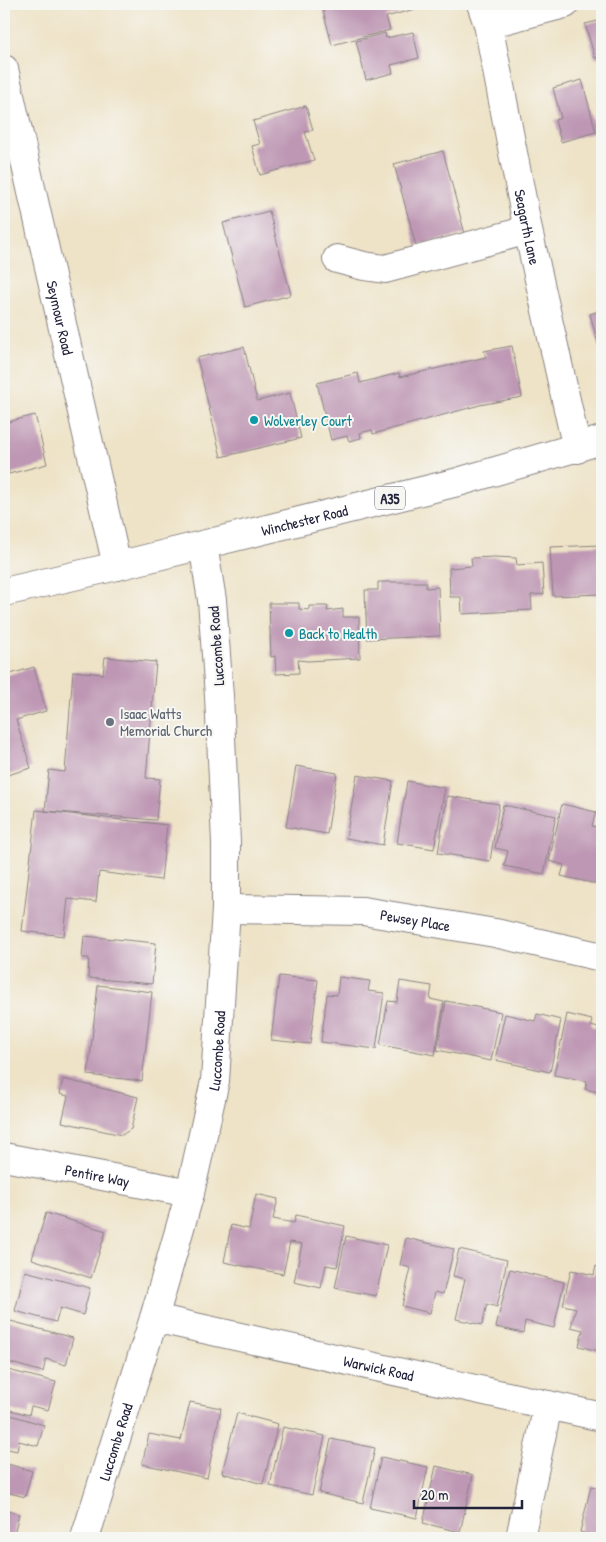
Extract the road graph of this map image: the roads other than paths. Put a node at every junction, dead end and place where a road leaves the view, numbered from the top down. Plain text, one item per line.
1 (564, 4) edge
2 (485, 14) edge
3 (4, 69) edge
4 (528, 230) junction
5 (338, 259) dead end
6 (602, 440) edge
7 (577, 449) junction
8 (203, 545) junction
9 (117, 566) junction
10 (4, 592) edge
11 (226, 908) junction
12 (602, 957) edge
13 (4, 1157) edge
14 (190, 1193) junction
15 (154, 1318) junction
16 (548, 1405) junction
17 (602, 1417) edge
18 (85, 1538) edge
19 (520, 1538) edge

1 - 2 street
2 - 4 street, Seagarth Lane
3 - 9 street, Seymour Road
4 - 5 street
4 - 7 street, Seagarth Lane
6 - 7 street, Winchester Road / A35
7 - 8 street, Winchester Road / A35
8 - 9 street, Winchester Road / A35
8 - 11 street, Luccombe Road
9 - 10 street, Winchester Road / A35
11 - 12 street, Pewsey Place
11 - 14 street, Luccombe Road
13 - 14 street, Pentire Way
14 - 15 street, Luccombe Road
15 - 16 street, Warwick Road
15 - 18 street, Luccombe Road
16 - 17 street, Warwick Road
16 - 19 street

